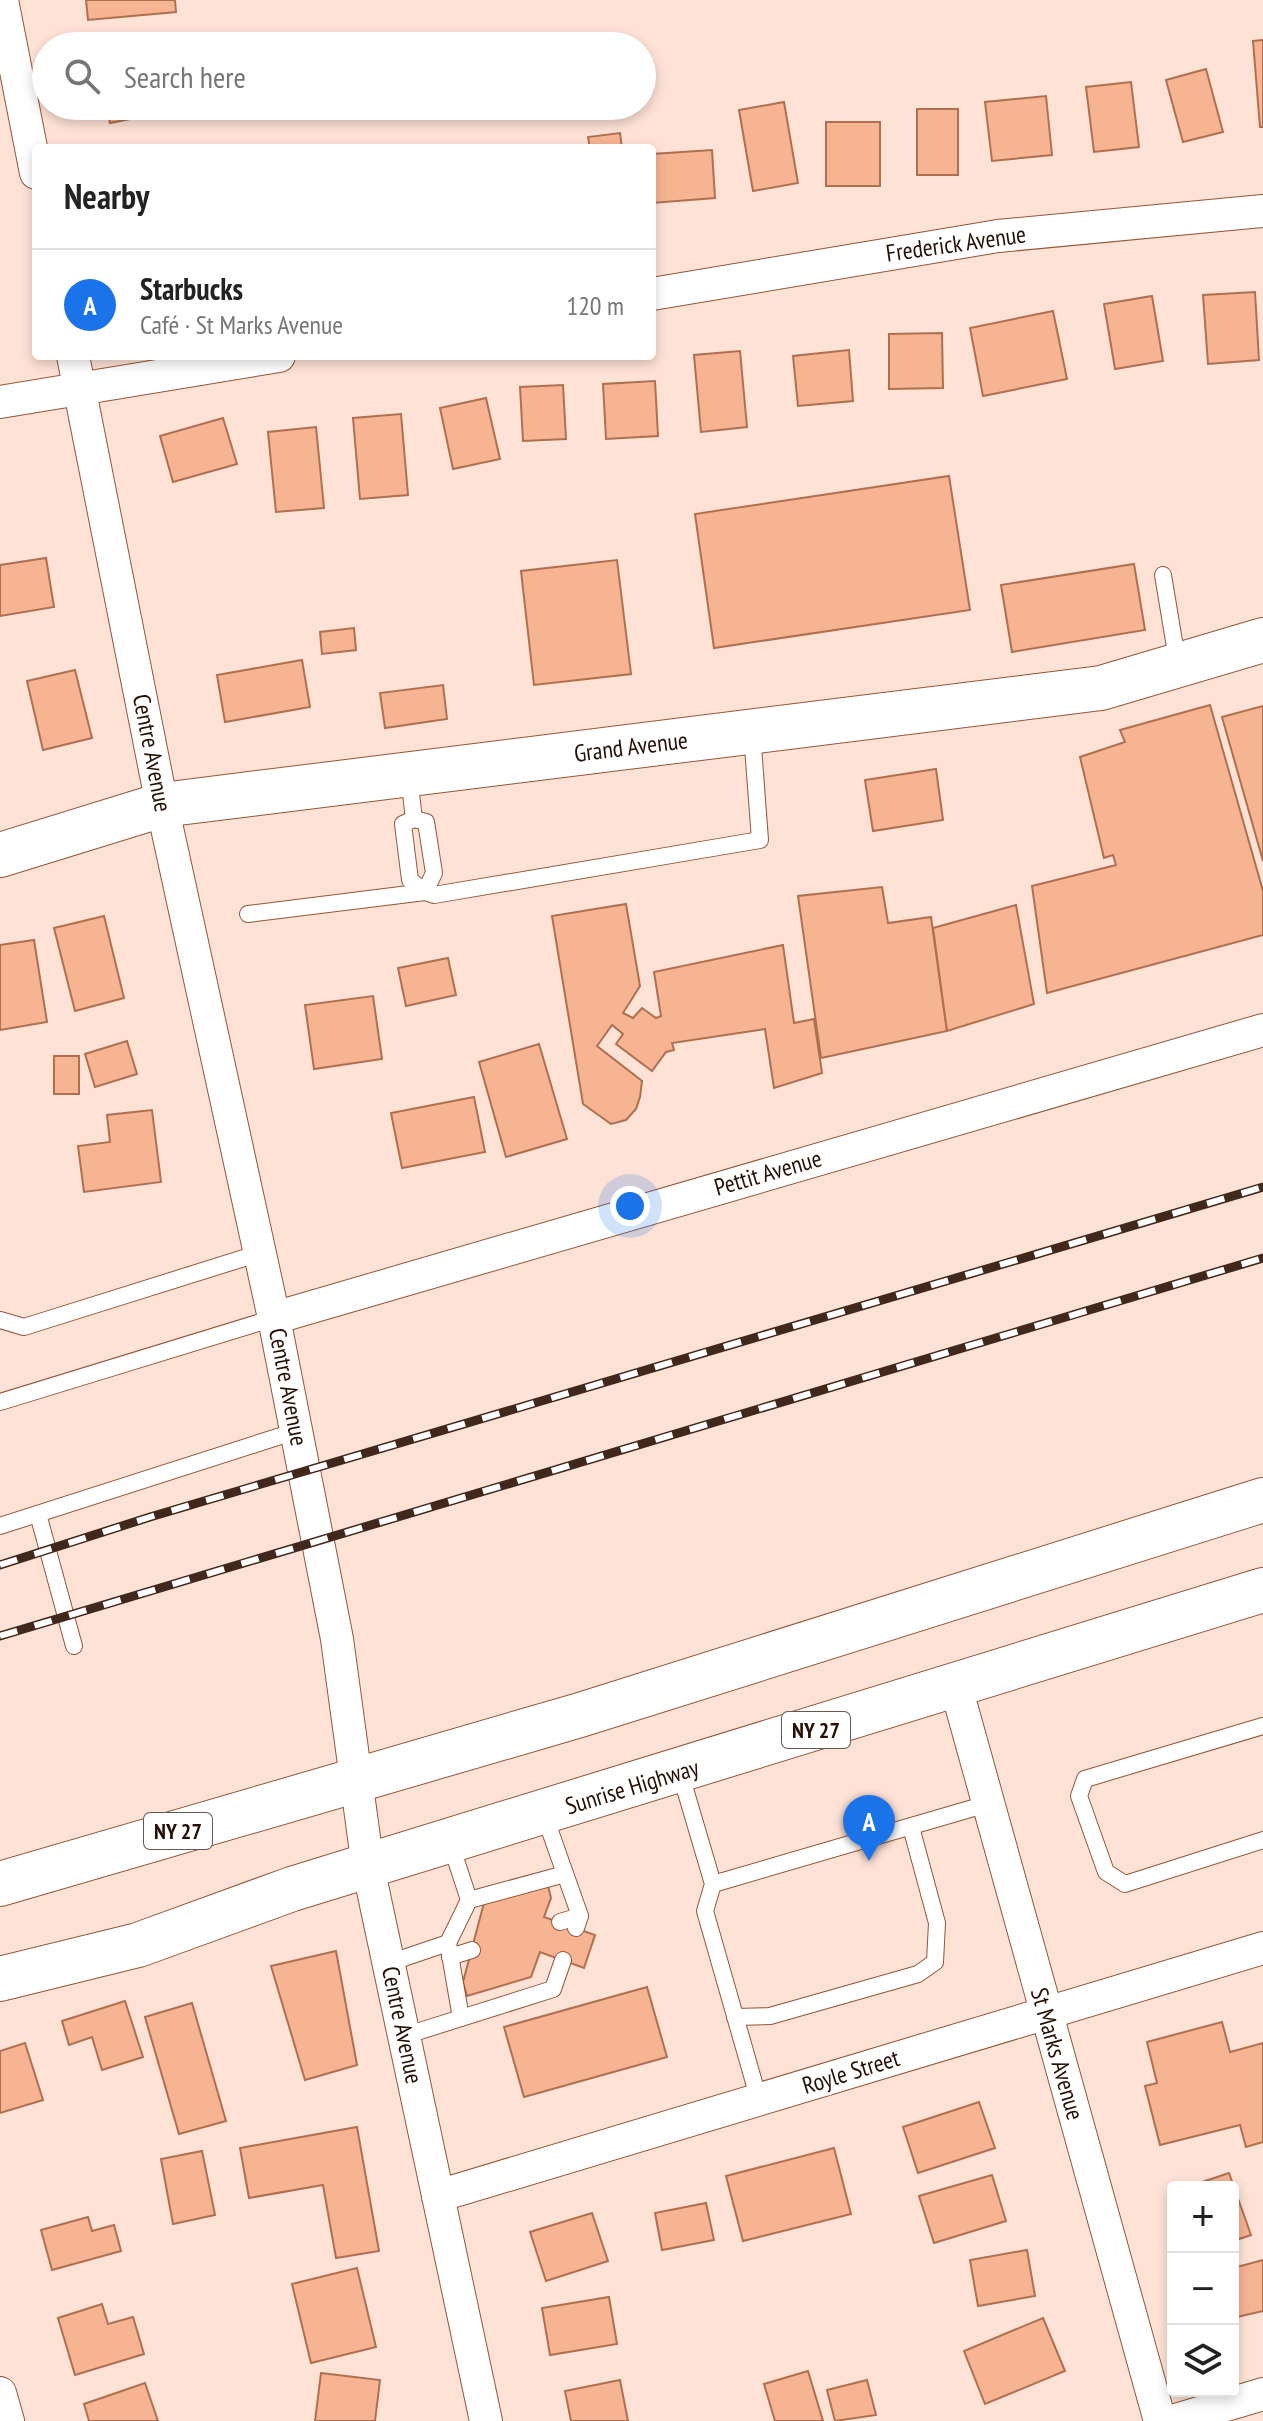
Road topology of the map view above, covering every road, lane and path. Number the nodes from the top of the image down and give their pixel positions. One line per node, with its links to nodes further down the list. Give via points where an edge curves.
1 (2, 0): 2 (street)
2 (32, 153)
3 (1263, 211): 4 (street, Frederick Avenue, via 998,236)
4 (656, 293)
5 (74, 360): 7 (street, Centre Avenue)
6 (255, 360): 7 (street)
7 (79, 389): 8 (street); 14 (street, Centre Avenue)
8 (0, 402)
9 (1163, 575): 11 (lane)
10 (1263, 640): 11 (main road, Grand Avenue)
11 (1178, 665): 12 (main road, Grand Avenue, via 1101,688)
12 (752, 732): 13 (main road, Grand Avenue); 17 (lane, via 760,840 434,895)
13 (408, 775): 14 (main road, Grand Avenue); 15 (lane)
14 (162, 805): 16 (main road, Grand Avenue); 20 (street, Centre Avenue)
15 (414, 819): 17 (lane, via 426,822 434,873); 17 (lane, via 403,824 410,880)
16 (0, 855)
17 (425, 892): 18 (lane)
18 (248, 914)
19 (1263, 1030): 21 (street, Pettit Avenue)
20 (260, 1253): 21 (street, Centre Avenue); 22 (lane, via 24,1327)
21 (274, 1318): 23 (lane); 24 (street, Centre Avenue)
22 (0, 1320)
23 (0, 1402)
24 (296, 1431): 26 (lane); 33 (street, Centre Avenue, via 337,1639)
25 (1263, 1500): 33 (main road, NY 27, via 580,1715)
26 (38, 1514): 27 (lane); 29 (lane)
27 (0, 1526)
28 (1263, 1590): 30 (main road, Sunrise Highway / NY 27)
29 (74, 1646)
30 (956, 1687): 32 (main road, Sunrise Highway / NY 27); 34 (street, St Marks Avenue)
31 (1263, 1726): 37 (lane, via 1085,1779 1079,1796 1106,1872 1125,1884)
32 (680, 1772): 35 (main road, Sunrise Highway / NY 27); 42 (lane)
33 (356, 1779): 39 (street, Centre Avenue); 41 (main road, NY 27)
34 (987, 1804): 36 (lane); 51 (street, St Marks Avenue)
35 (544, 1814): 38 (main road, Sunrise Highway / NY 27); 40 (lane)
36 (911, 1827): 42 (lane); 52 (lane, via 937,1923 935,1962 918,1974 770,2016)
37 (1263, 1840)
38 (450, 1842): 39 (main road, Sunrise Highway / NY 27); 43 (lane)
39 (368, 1867): 49 (street, Centre Avenue); 50 (main road, Sunrise Highway / NY 27, via 138,1945)
40 (565, 1874): 43 (lane); 44 (lane)
41 (0, 1884)
42 (713, 1884): 52 (lane, via 705,1911)
43 (469, 1900): 46 (lane)
44 (572, 1922)
45 (1263, 1948): 51 (street, Royle Street)
46 (449, 1950): 47 (lane); 49 (lane); 53 (lane)
47 (472, 1950)
48 (563, 1960): 53 (lane, via 553,1989)
49 (389, 1963): 54 (street, Centre Avenue)
50 (0, 1979)
51 (1045, 2014): 55 (street, Royle Street); 61 (street, St Marks Avenue)
52 (735, 2017): 55 (lane)
53 (461, 2018): 54 (lane)
54 (404, 2036): 56 (street, Centre Avenue)
55 (759, 2100): 56 (street, Royle Street)
56 (438, 2196): 60 (street, Centre Avenue)
57 (0, 2393): 59 (street)
58 (1263, 2394): 62 (street)
59 (8, 2421)
60 (486, 2421)
61 (1160, 2421)
62 (1172, 2421)

